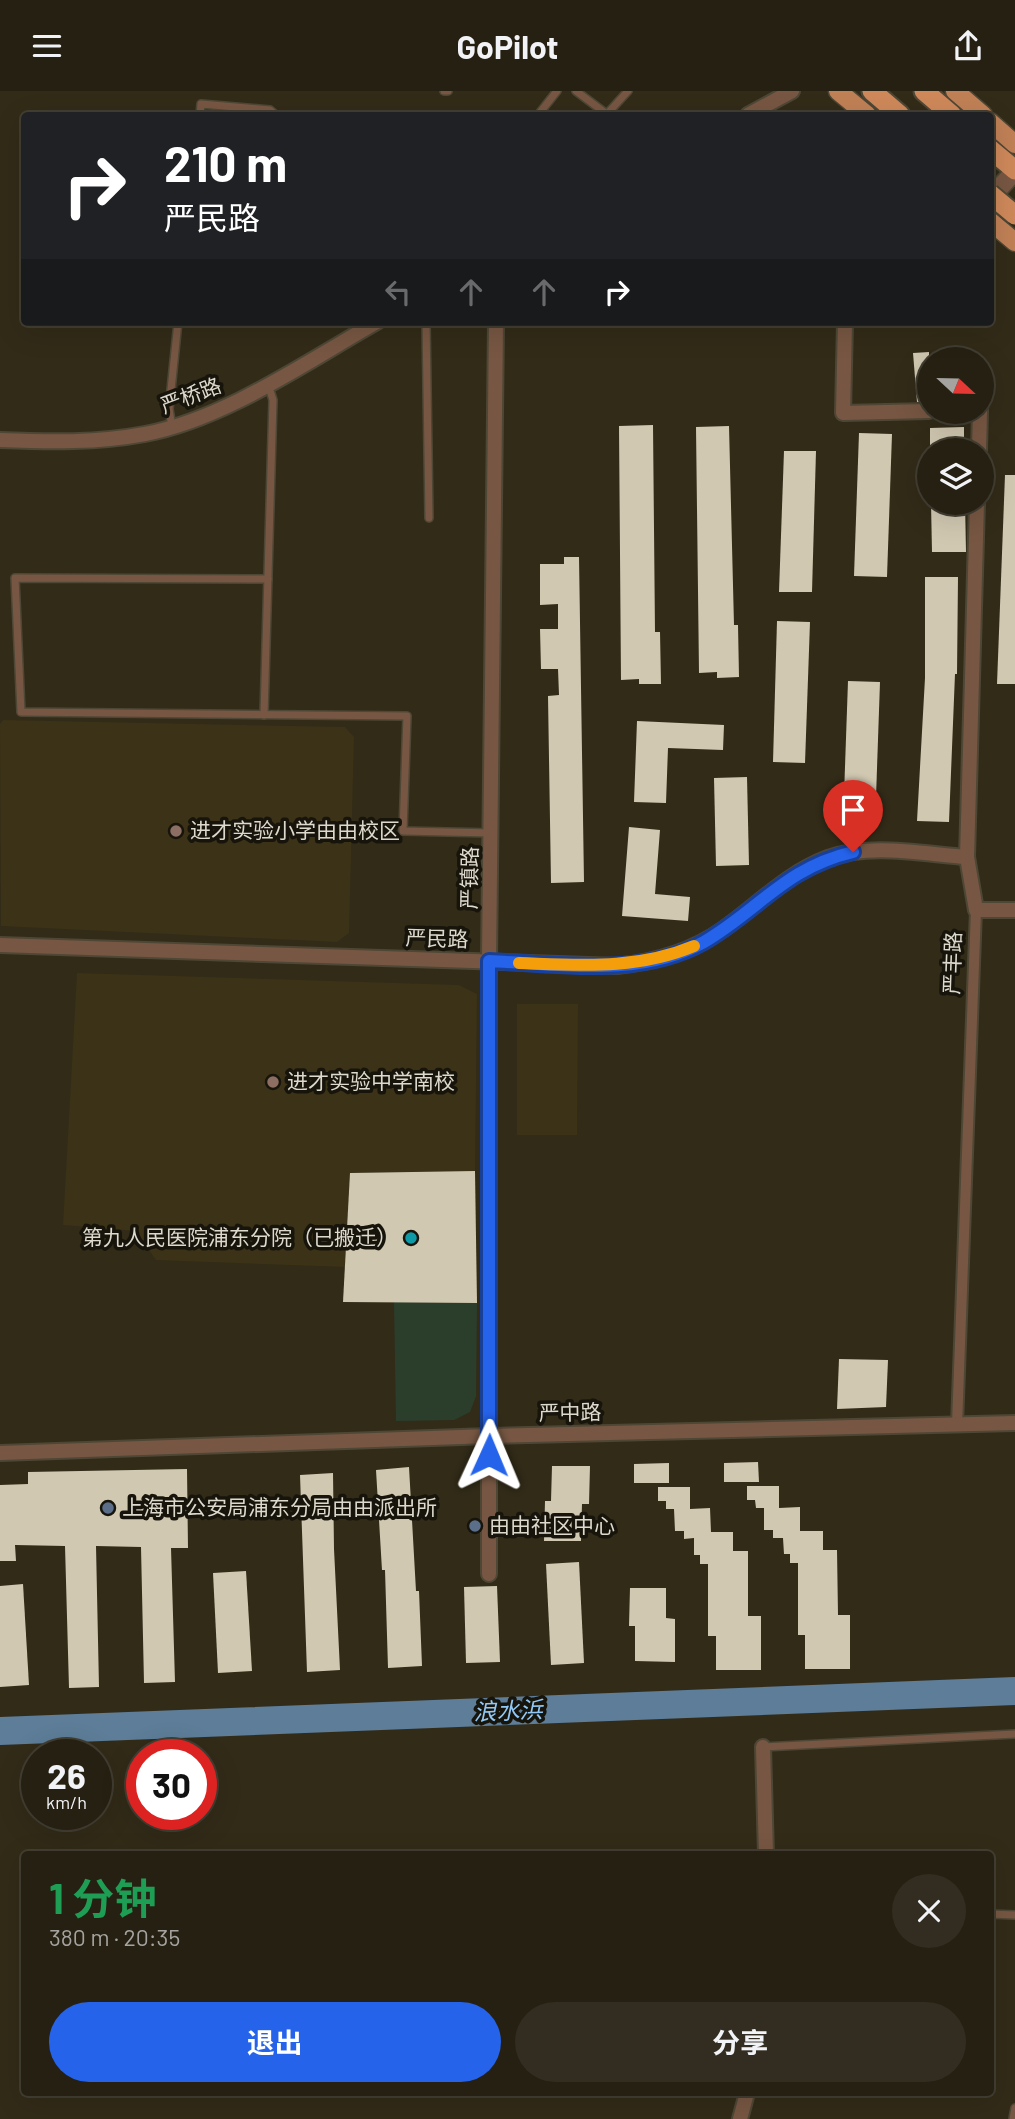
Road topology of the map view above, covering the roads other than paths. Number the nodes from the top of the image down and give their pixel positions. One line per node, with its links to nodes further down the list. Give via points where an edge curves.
1 (557, 91): 11 (lane)
2 (576, 91): 12 (lane)
3 (628, 91): 13 (lane)
4 (792, 91): 14 (street)
5 (838, 91): 15 (main road)
6 (872, 91): 16 (highway)
7 (924, 91): 17 (highway)
8 (955, 91): 18 (main road)
9 (200, 112): 10 (lane, via 201,104)
10 (272, 112)
11 (540, 112)
12 (603, 112)
13 (610, 112)
14 (754, 112)
15 (863, 112)
16 (896, 112)
17 (948, 112)
18 (980, 112)
19 (994, 126): 20 (main road)
20 (1015, 144)
21 (994, 152): 22 (highway)
22 (1015, 170): 23 (street)
23 (994, 192)
24 (994, 199): 25 (highway, bridge)
25 (1015, 215)
26 (994, 224): 27 (main road)
27 (1015, 242)
28 (178, 326): 35 (lane, via 169,409)
29 (364, 326): 33 (street, 严桥路)
30 (426, 326): 38 (lane)
31 (496, 326): 41 (street, 严镇路)
32 (845, 326): 34 (street, via 843,413)
33 (268, 383): 35 (street, 严桥路, via 227,406); 39 (lane, via 272,400)
34 (917, 411)
35 (172, 427): 36 (street, 严桥路, via 104,440)
36 (0, 440)
37 (977, 515): 42 (street, 严丰路)
38 (429, 518)
39 (268, 579): 40 (lane); 40 (lane, via 15,578 22,712)
40 (264, 715): 41 (lane, via 407,716 403,831)
41 (493, 833): 46 (street, 严镇路)
42 (967, 857): 43 (street, 严丰路); 46 (street, 严民路, via 875,852 831,857 785,880 701,943 642,963)
43 (976, 910): 44 (street); 48 (street, 严丰路)
44 (1015, 911)
45 (0, 945): 46 (street, 严民路)
46 (489, 961): 49 (street, 严镇路)
47 (1015, 1423): 48 (street, 严中路)
48 (957, 1425): 49 (street, 严中路)
49 (489, 1436): 50 (street, 严中路); 51 (street, 严镇路)
50 (0, 1453)
51 (489, 1574)
52 (1015, 1734): 53 (lane)
53 (763, 1747): 54 (street)
54 (766, 1851)
55 (994, 1914): 56 (lane)
56 (1015, 1915)
57 (746, 2096): 59 (street)
58 (1015, 2108): 60 (lane)
59 (740, 2119)
60 (1013, 2119)

